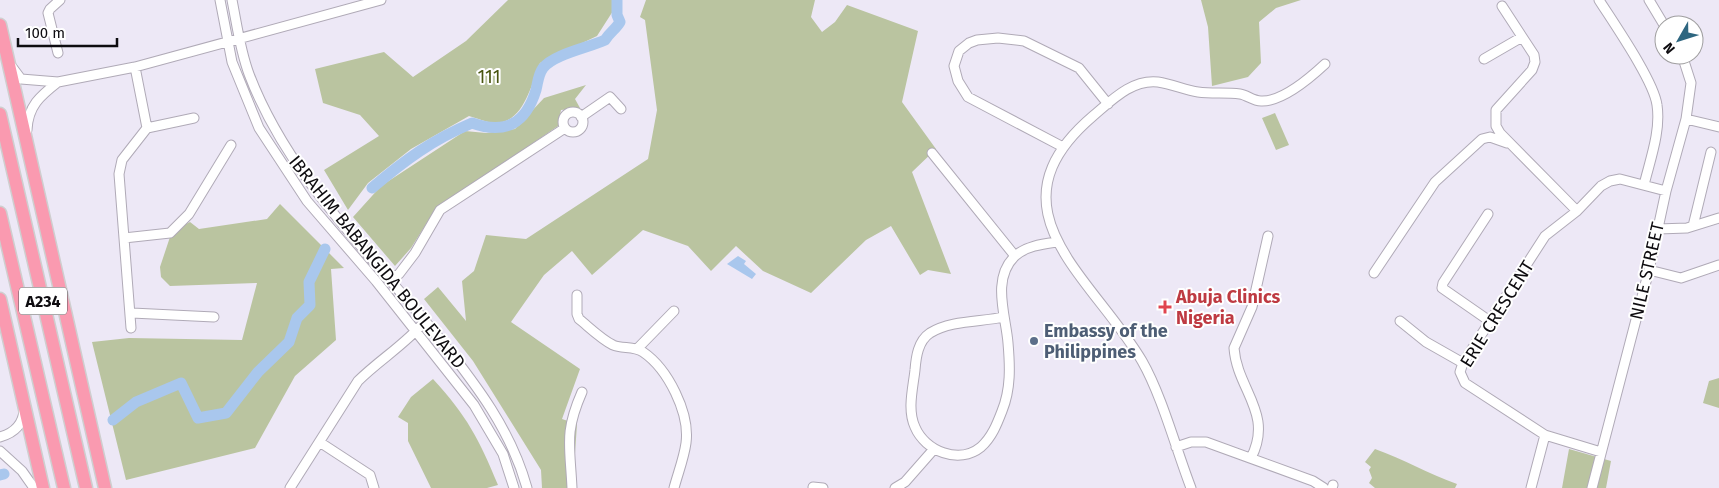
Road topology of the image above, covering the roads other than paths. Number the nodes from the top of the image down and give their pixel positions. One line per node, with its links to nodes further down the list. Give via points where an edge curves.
1 (60, 0): 13 (street, via 48,13)
2 (220, 0): 12 (street, IBRAHIM BABANGIDA BOULEVARD)
3 (232, 0): 11 (street, IBRAHIM BABANGIDA BOULEVARD)
4 (381, 0): 11 (street)
5 (1599, 0): 35 (street, via 1645,76 1657,103 1658,126)
6 (1649, 0): 8 (street)
7 (1502, 6): 10 (street)
8 (1658, 15)
9 (0, 25): 14 (highway)
10 (1522, 37): 15 (street); 30 (street, via 1536,62 1496,110 1496,126)
11 (240, 40): 12 (street); 50 (street, IBRAHIM BABANGIDA BOULEVARD, via 248,73 284,146 318,194)
12 (227, 43): 18 (street); 61 (street, IBRAHIM BABANGIDA BOULEVARD, via 259,128 287,173)
13 (58, 53)
14 (7, 56): 19 (street, via 21,79); 29 (highway)
15 (1484, 59)
16 (1325, 64): 20 (street, via 1303,84 1267,101 1144,82 1126,90)
17 (1685, 65): 25 (street, NILE STREET, via 1691,83)
18 (135, 67): 19 (street); 27 (street)
19 (58, 82): 29 (street, via 33,104 28,116)
20 (1108, 104): 32 (street, via 1072,134); 32 (street, via 1079,68 1024,41 977,40 959,51 954,66 958,81 968,97)
21 (621, 109): 23 (street, via 610,97)
22 (0, 114): 79 (highway, A234)
23 (581, 117): 28 (street, via 580,129 571,132); 28 (street, via 576,113 568,114 563,122)
24 (194, 118): 27 (street)
25 (1686, 120): 26 (street); 36 (street, NILE STREET)
26 (1719, 127)
27 (147, 128): 44 (street, via 122,160 118,174)
28 (565, 128): 50 (street, via 440,210 399,274)
29 (27, 141): 80 (highway)
30 (1508, 143): 37 (street); 49 (street, via 1482,139 1435,182)
31 (231, 145): 44 (street, via 189,214 170,233)
32 (1063, 146): 45 (street, via 1054,163 1046,199 1050,226)
33 (1711, 152): 41 (street)
34 (932, 153): 46 (street)
35 (1644, 185): 36 (street, ERIE CRESCENT); 37 (street, ERIE CRESCENT, via 1620,179 1610,181)
36 (1666, 191): 42 (street, NILE STREET)
37 (1577, 211): 59 (street, ERIE CRESCENT, via 1545,236)
38 (0, 214): 78 (highway, A234)
39 (1488, 214): 59 (street, via 1442,288)
40 (1719, 218): 41 (street)
41 (1693, 226): 42 (street)
42 (1658, 229): 48 (street, NILE STREET)
43 (1268, 236): 73 (street, via 1252,307 1234,348 1260,425 1259,443)
44 (124, 238): 54 (street)
45 (1058, 242): 46 (street, via 1030,247); 69 (street, via 1144,364)
46 (1015, 256): 56 (street, via 1003,276)
47 (1719, 265): 48 (street, via 1676,278)
48 (1649, 270): 72 (street, NILE STREET)
49 (1374, 274)
50 (388, 277): 57 (street, IBRAHIM BABANGIDA BOULEVARD)
51 (577, 295): 62 (street, via 576,314 579,319 613,345)
52 (0, 299): 65 (highway)
53 (674, 311): 62 (street)
54 (132, 313): 55 (street); 60 (street)
55 (214, 317)
56 (1004, 317): 70 (street, via 1010,376 1005,404 991,436 980,448 961,454); 70 (street, via 954,324 932,332 920,345 915,366 912,414 915,427)
57 (425, 321): 61 (street); 84 (street, IBRAHIM BABANGIDA BOULEVARD, via 470,376 500,420 512,443)
58 (1400, 321): 63 (street, via 1426,342)
59 (1491, 322): 63 (street, ERIE CRESCENT)
60 (131, 328)
61 (416, 332): 68 (street, via 358,381); 83 (street, IBRAHIM BABANGIDA BOULEVARD, via 489,427 503,454)
62 (637, 349): 86 (street, via 655,363 681,407 686,443)
63 (1463, 363): 66 (street, ERIE CRESCENT, via 1460,372 1466,383)
64 (582, 392): 85 (street, via 569,428)
65 (24, 402): 67 (street, via 24,416 20,424 10,433); 77 (highway)
66 (1545, 435): 72 (street, ERIE CRESCENT); 90 (street)
67 (0, 436)
68 (321, 443): 81 (street); 82 (street, via 370,475)
69 (1176, 448): 73 (street, via 1191,442 1206,442); 89 (street)
70 (934, 449): 88 (street, via 905,482)
71 (0, 451): 76 (street, via 22,471)
72 (1601, 452): 91 (street, NILE STREET)
73 (1251, 458): 75 (street)
74 (813, 487): 87 (street)
75 (1330, 487)
76 (34, 488)
77 (43, 488)
78 (64, 488)
79 (86, 488)
80 (105, 488)
81 (290, 488)
82 (374, 488)
83 (514, 488)
84 (527, 488)
85 (572, 488)
86 (674, 488)
87 (823, 488)
88 (894, 488)
89 (1190, 488)
90 (1531, 488)
91 (1592, 488)

